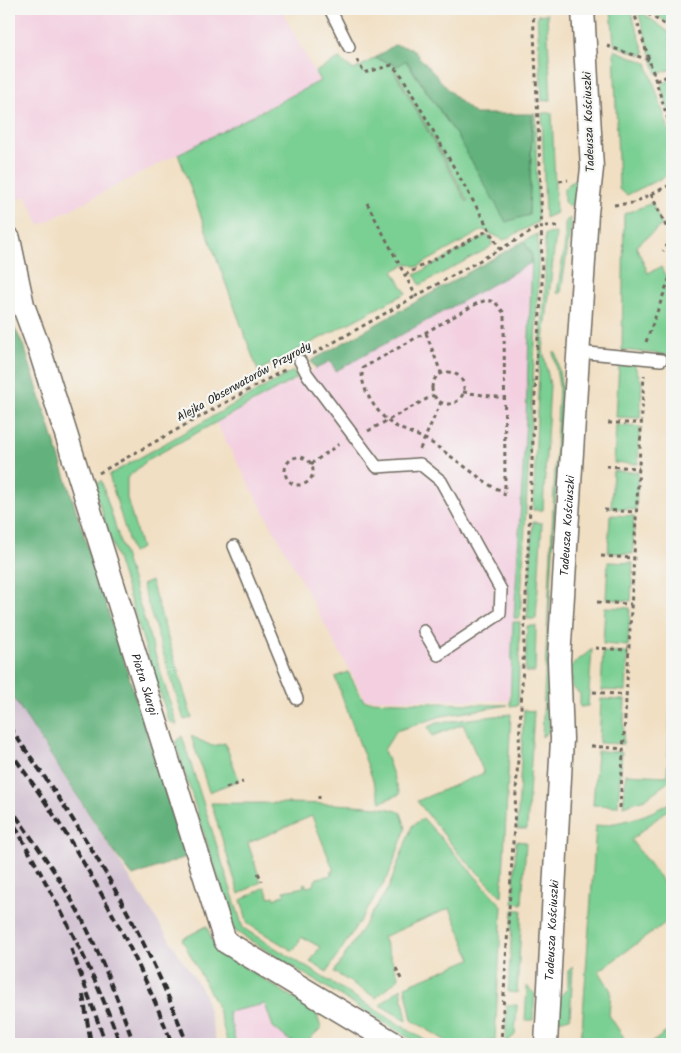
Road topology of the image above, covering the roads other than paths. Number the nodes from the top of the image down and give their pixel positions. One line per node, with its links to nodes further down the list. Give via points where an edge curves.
1 (330, 9): 3 (lane)
2 (584, 9): 6 (street, Tadeusza Kościuszki, via 592,168)
3 (349, 47)
4 (9, 239): 5 (street, Piotra Skargi)
5 (12, 277): 12 (street, Piotra Skargi, via 81,482 224,938)
6 (578, 352): 7 (lane); 13 (street, Tadeusza Kościuszki, via 559,659 562,738)
7 (662, 360)
8 (300, 361): 10 (lane, via 377,467 420,464 441,481 501,590 500,614 438,655)
9 (234, 546): 11 (lane)
10 (424, 631)
11 (297, 699)
12 (394, 1044)
13 (546, 1044)

